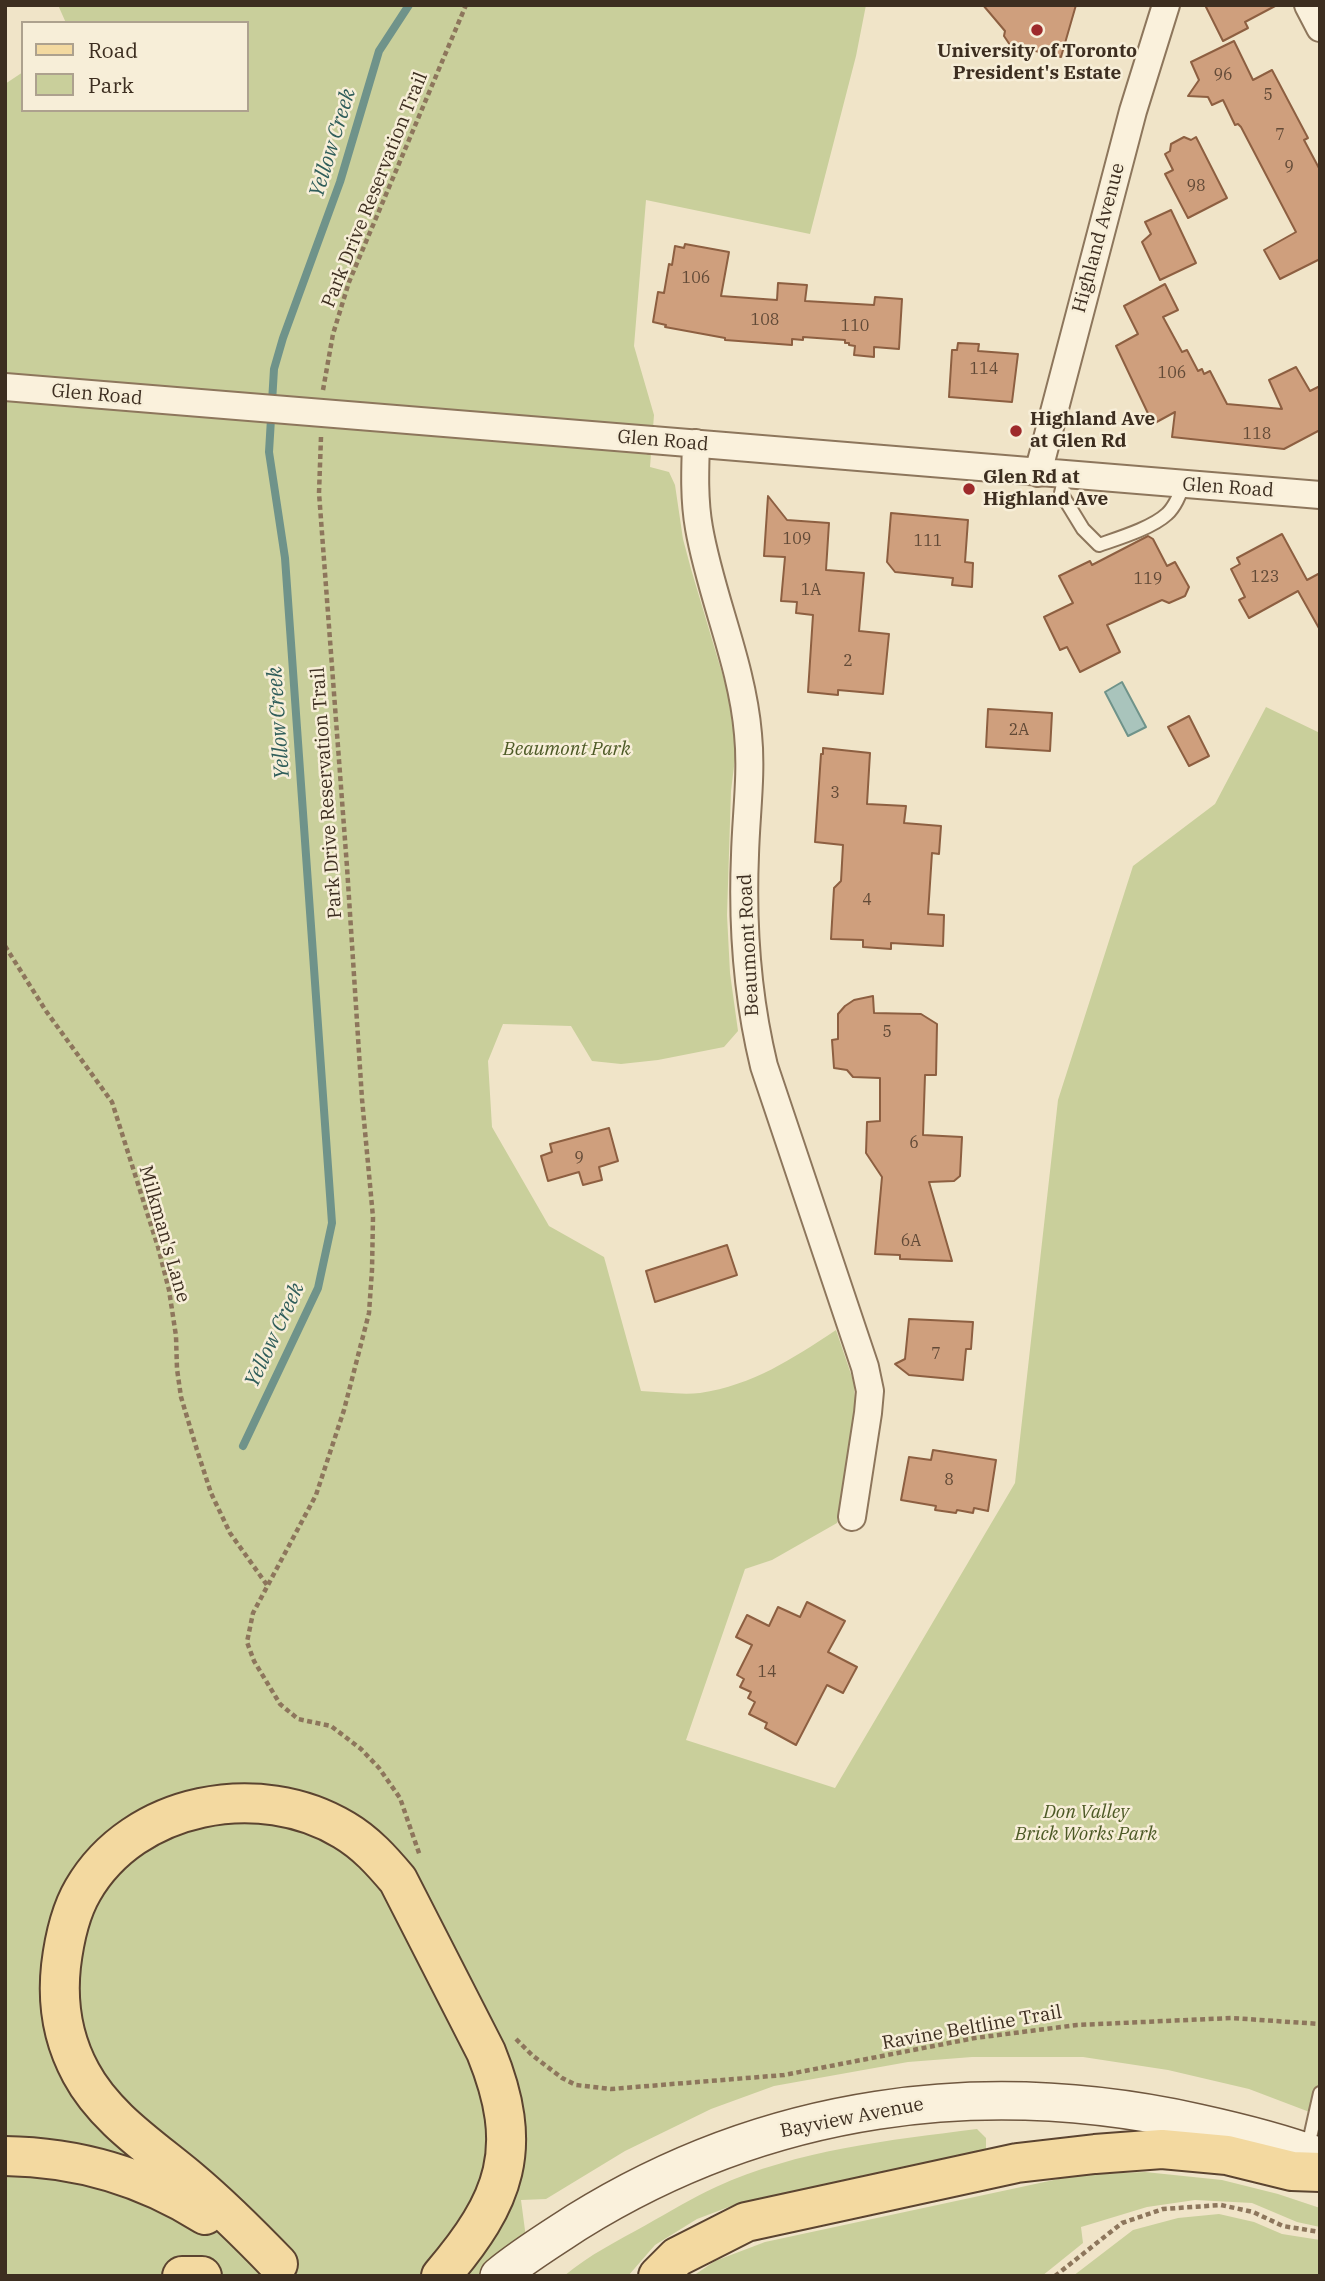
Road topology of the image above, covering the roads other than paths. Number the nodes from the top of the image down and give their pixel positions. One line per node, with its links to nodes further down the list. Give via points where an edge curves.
1 (1166, 5): 6 (street, Highland Avenue, via 1133,111)
2 (1308, 5): 3 (street)
3 (1320, 28)
4 (5, 387): 5 (street, Glen Road, bridge)
5 (696, 443): 6 (street, Glen Road); 10 (street, Beaumont Road, via 698,526 742,691 748,733 745,916 752,1017 870,1391)
6 (1038, 473): 7 (street, Glen Road)
7 (1065, 475): 8 (street, Glen Road); 8 (lane, via 1061,493 1099,545 1167,514)
8 (1184, 484): 9 (street, Glen Road)
9 (1320, 495)
10 (852, 1517)
11 (1320, 2093): 13 (lane)
12 (5, 2157): 14 (main road, via 60,2160 127,2176 178,2198)
13 (1315, 2161): 18 (main road, Bayview Avenue, via 1221,2128 1078,2104 985,2100 888,2108 780,2131 687,2163 604,2206); 19 (main road, via 1292,2171 1227,2155 1162,2149 1017,2163 746,2222 677,2257)
14 (286, 2270): 17 (main road, via 212,2198 108,2111 81,2074 64,2031 59,1985 64,1941 82,1891 107,1857 141,1832 189,1809 267,1803 307,1813 344,1830 379,1856 398,1880 486,2052 497,2078 507,2130 505,2164 494,2199)
15 (182, 2276): 16 (main road)
16 (202, 2276)
17 (441, 2276)
18 (499, 2276)
19 (658, 2276)

